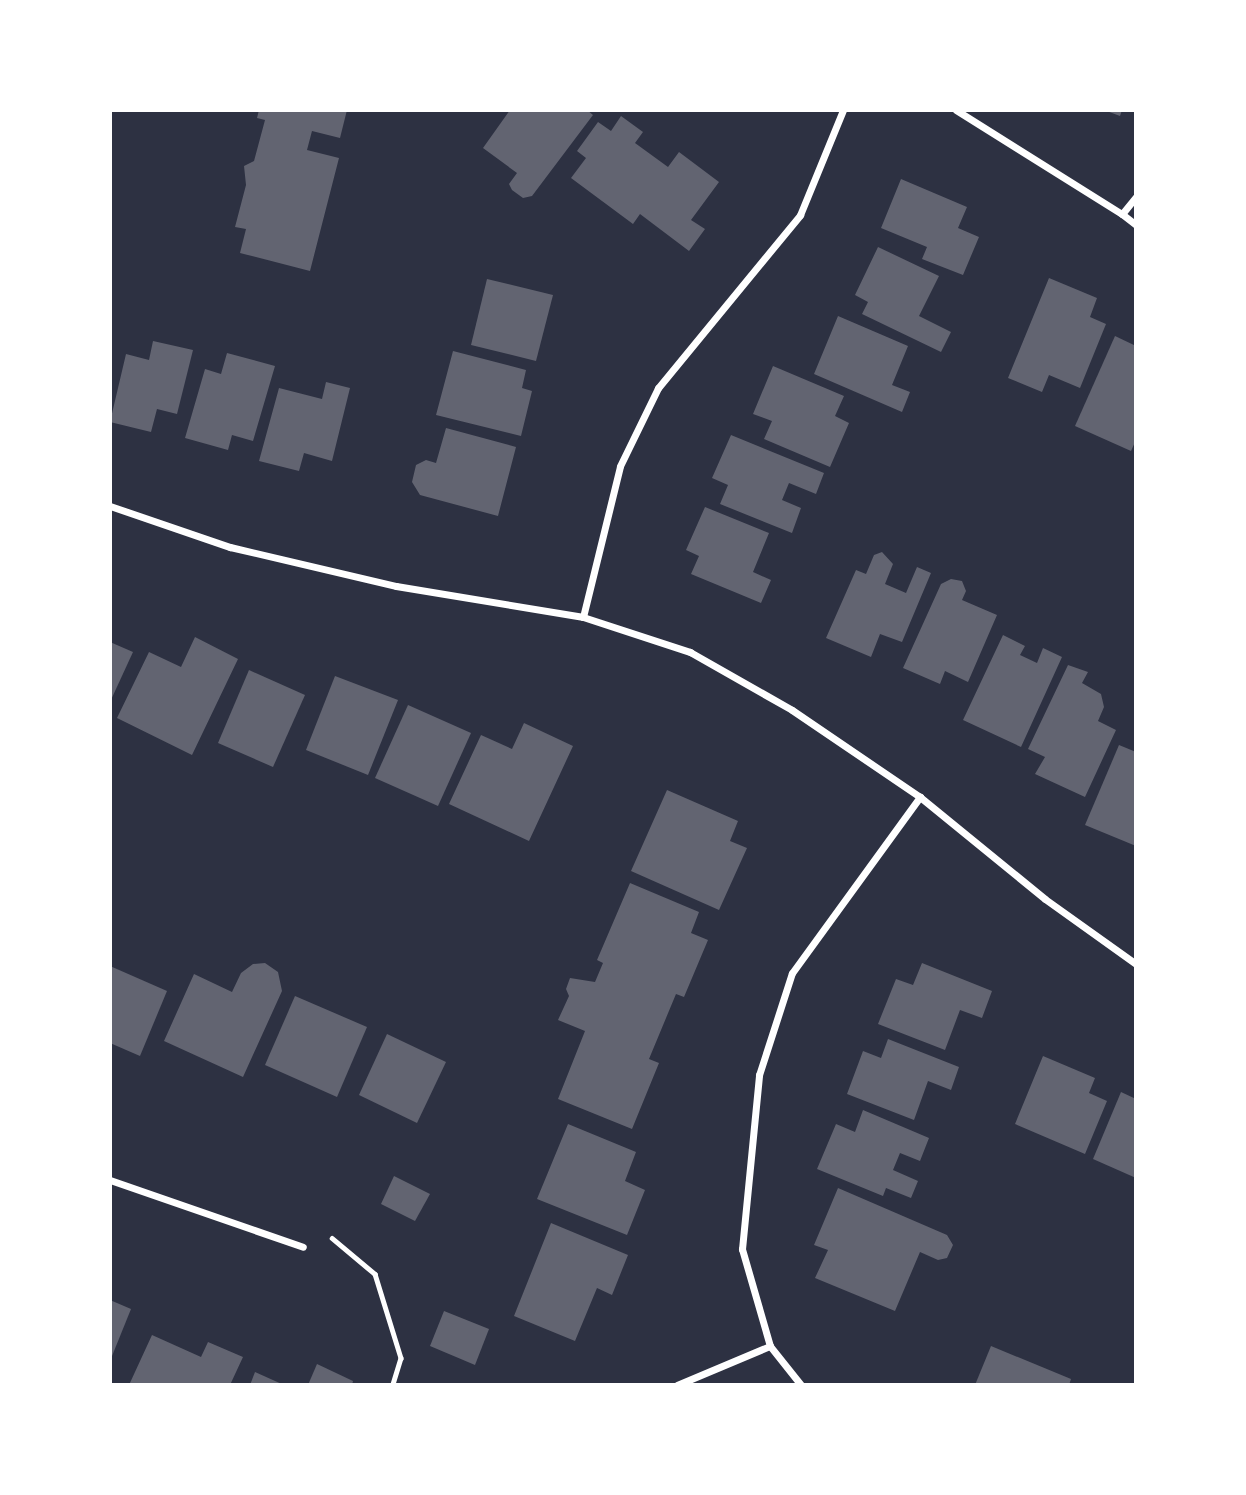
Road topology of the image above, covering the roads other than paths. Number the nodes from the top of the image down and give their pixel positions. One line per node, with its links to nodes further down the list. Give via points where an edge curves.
1 (843, 110): 7 (street, via 800,215 658,388 620,466)
2 (956, 110): 4 (street)
3 (1136, 197): 4 (street)
4 (1122, 214): 5 (street)
5 (1136, 225)
6 (110, 506): 7 (street, via 269,556 396,586)
7 (583, 617): 8 (street, via 690,652 792,710)
8 (920, 797): 9 (street); 12 (street, via 792,973 759,1075 742,1249)
9 (1136, 964)
10 (110, 1180): 11 (street)
11 (303, 1247)
12 (771, 1346): 13 (street); 14 (street)
13 (677, 1385)
14 (801, 1385)

